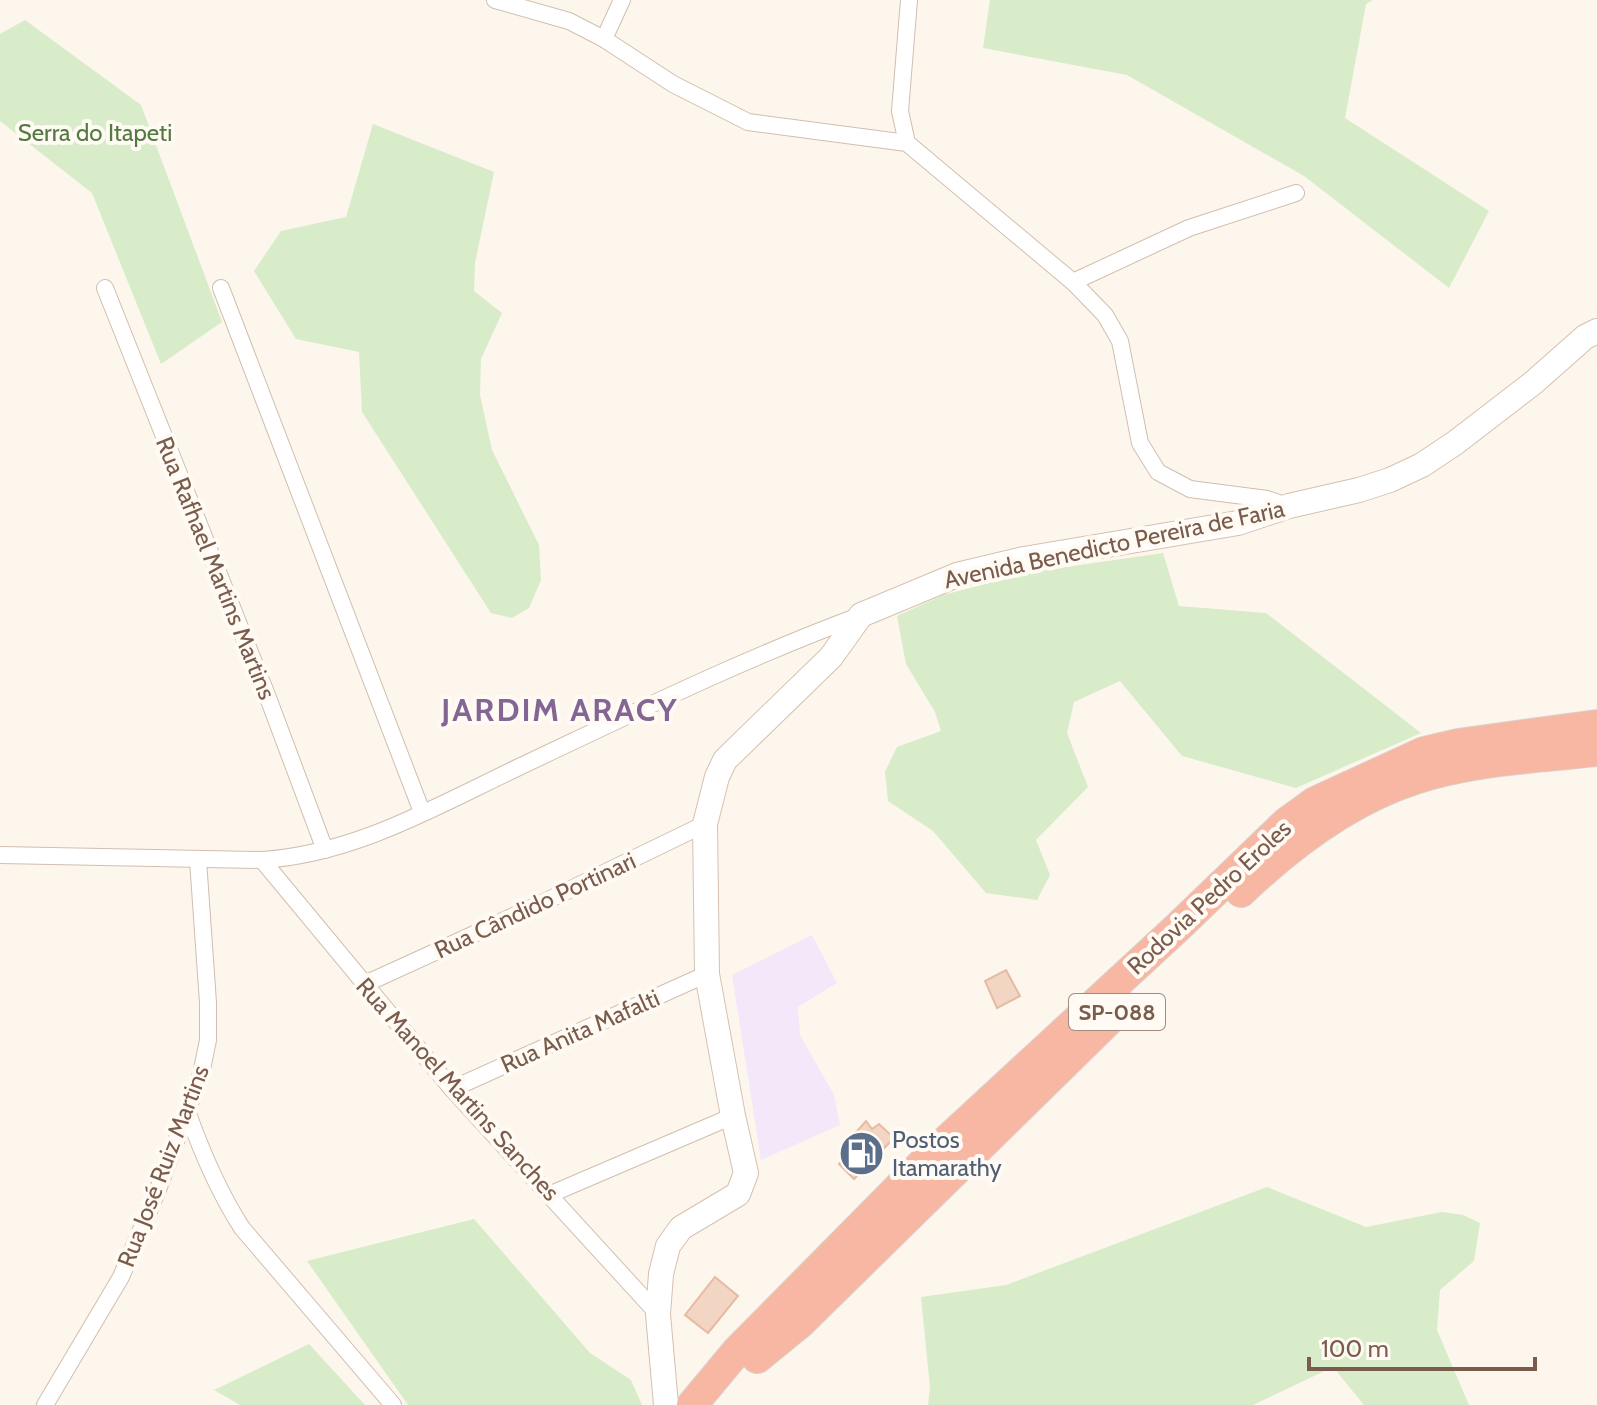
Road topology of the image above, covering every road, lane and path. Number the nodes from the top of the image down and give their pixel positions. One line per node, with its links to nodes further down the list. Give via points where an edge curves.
1 (495, 0): 4 (street, via 559,17)
2 (622, 0): 4 (street)
3 (908, 1): 5 (street, via 900,111)
4 (604, 39): 5 (street, via 673,84 748,122)
5 (907, 143): 7 (street)
6 (1296, 193): 7 (street, via 1216,217)
7 (1073, 282): 11 (street, via 1105,315 1120,341 1140,443 1158,472 1190,489)
8 (105, 288): 17 (street, Rua Rafhael Martins Martins)
9 (221, 288): 15 (street)
10 (1597, 331): 11 (main road, Avenida Benedicto Pereira de Faria, via 1422,465 1359,490)
11 (1289, 506): 12 (main road, Avenida Benedicto Pereira de Faria, via 1238,523 957,575)
12 (861, 615): 15 (street, Avenida Benedicto Pereira de Faria, via 741,664); 16 (main road, via 831,657 725,760)
13 (1597, 725): 26 (highway, Rodovia Pedro Eroles / SP-088, via 1424,752 1315,802 1261,845 932,1154)
14 (1597, 751): 26 (highway, Rodovia Pedro Eroles / SP-088, via 1414,779 1330,822 1265,869 1044,1082)
15 (422, 812): 17 (street, Avenida Benedicto Pereira de Faria)
16 (705, 824): 21 (main road); 22 (street, Rua Cândido Portinari)
17 (325, 850): 20 (street, Avenida Benedicto Pereira de Faria)
18 (0, 855): 19 (street, Avenida Benedicto Pereira de Faria)
19 (198, 860): 20 (street, Avenida Benedicto Pereira de Faria); 24 (street, Rua José Ruiz Martins, via 208,1040)
20 (262, 860): 22 (street, Rua Manoel Martins Sanches)
21 (707, 974): 23 (street, Rua Anita Mafalti); 25 (main road)
22 (365, 984): 23 (street, Rua Manoel Martins Sanches)
23 (452, 1089): 27 (street, Rua Manoel Martins Sanches)
24 (187, 1111): 29 (street, Rua José Ruiz Martins, via 121,1277); 30 (street, via 223,1200 242,1228)
25 (733, 1116): 27 (street); 28 (main road, via 746,1173 743,1186 681,1228 668,1246)
26 (915, 1192): 32 (highway, Rodovia Pedro Eroles / SP-088, via 737,1351); 33 (highway, Rodovia Pedro Eroles / SP-088, via 800,1323 756,1358)
27 (551, 1194): 28 (street, Rua Manoel Martins Sanches)
28 (658, 1314): 31 (main road)
29 (45, 1405)
30 (393, 1405)
31 (666, 1405)
32 (692, 1405)
33 (711, 1405)

